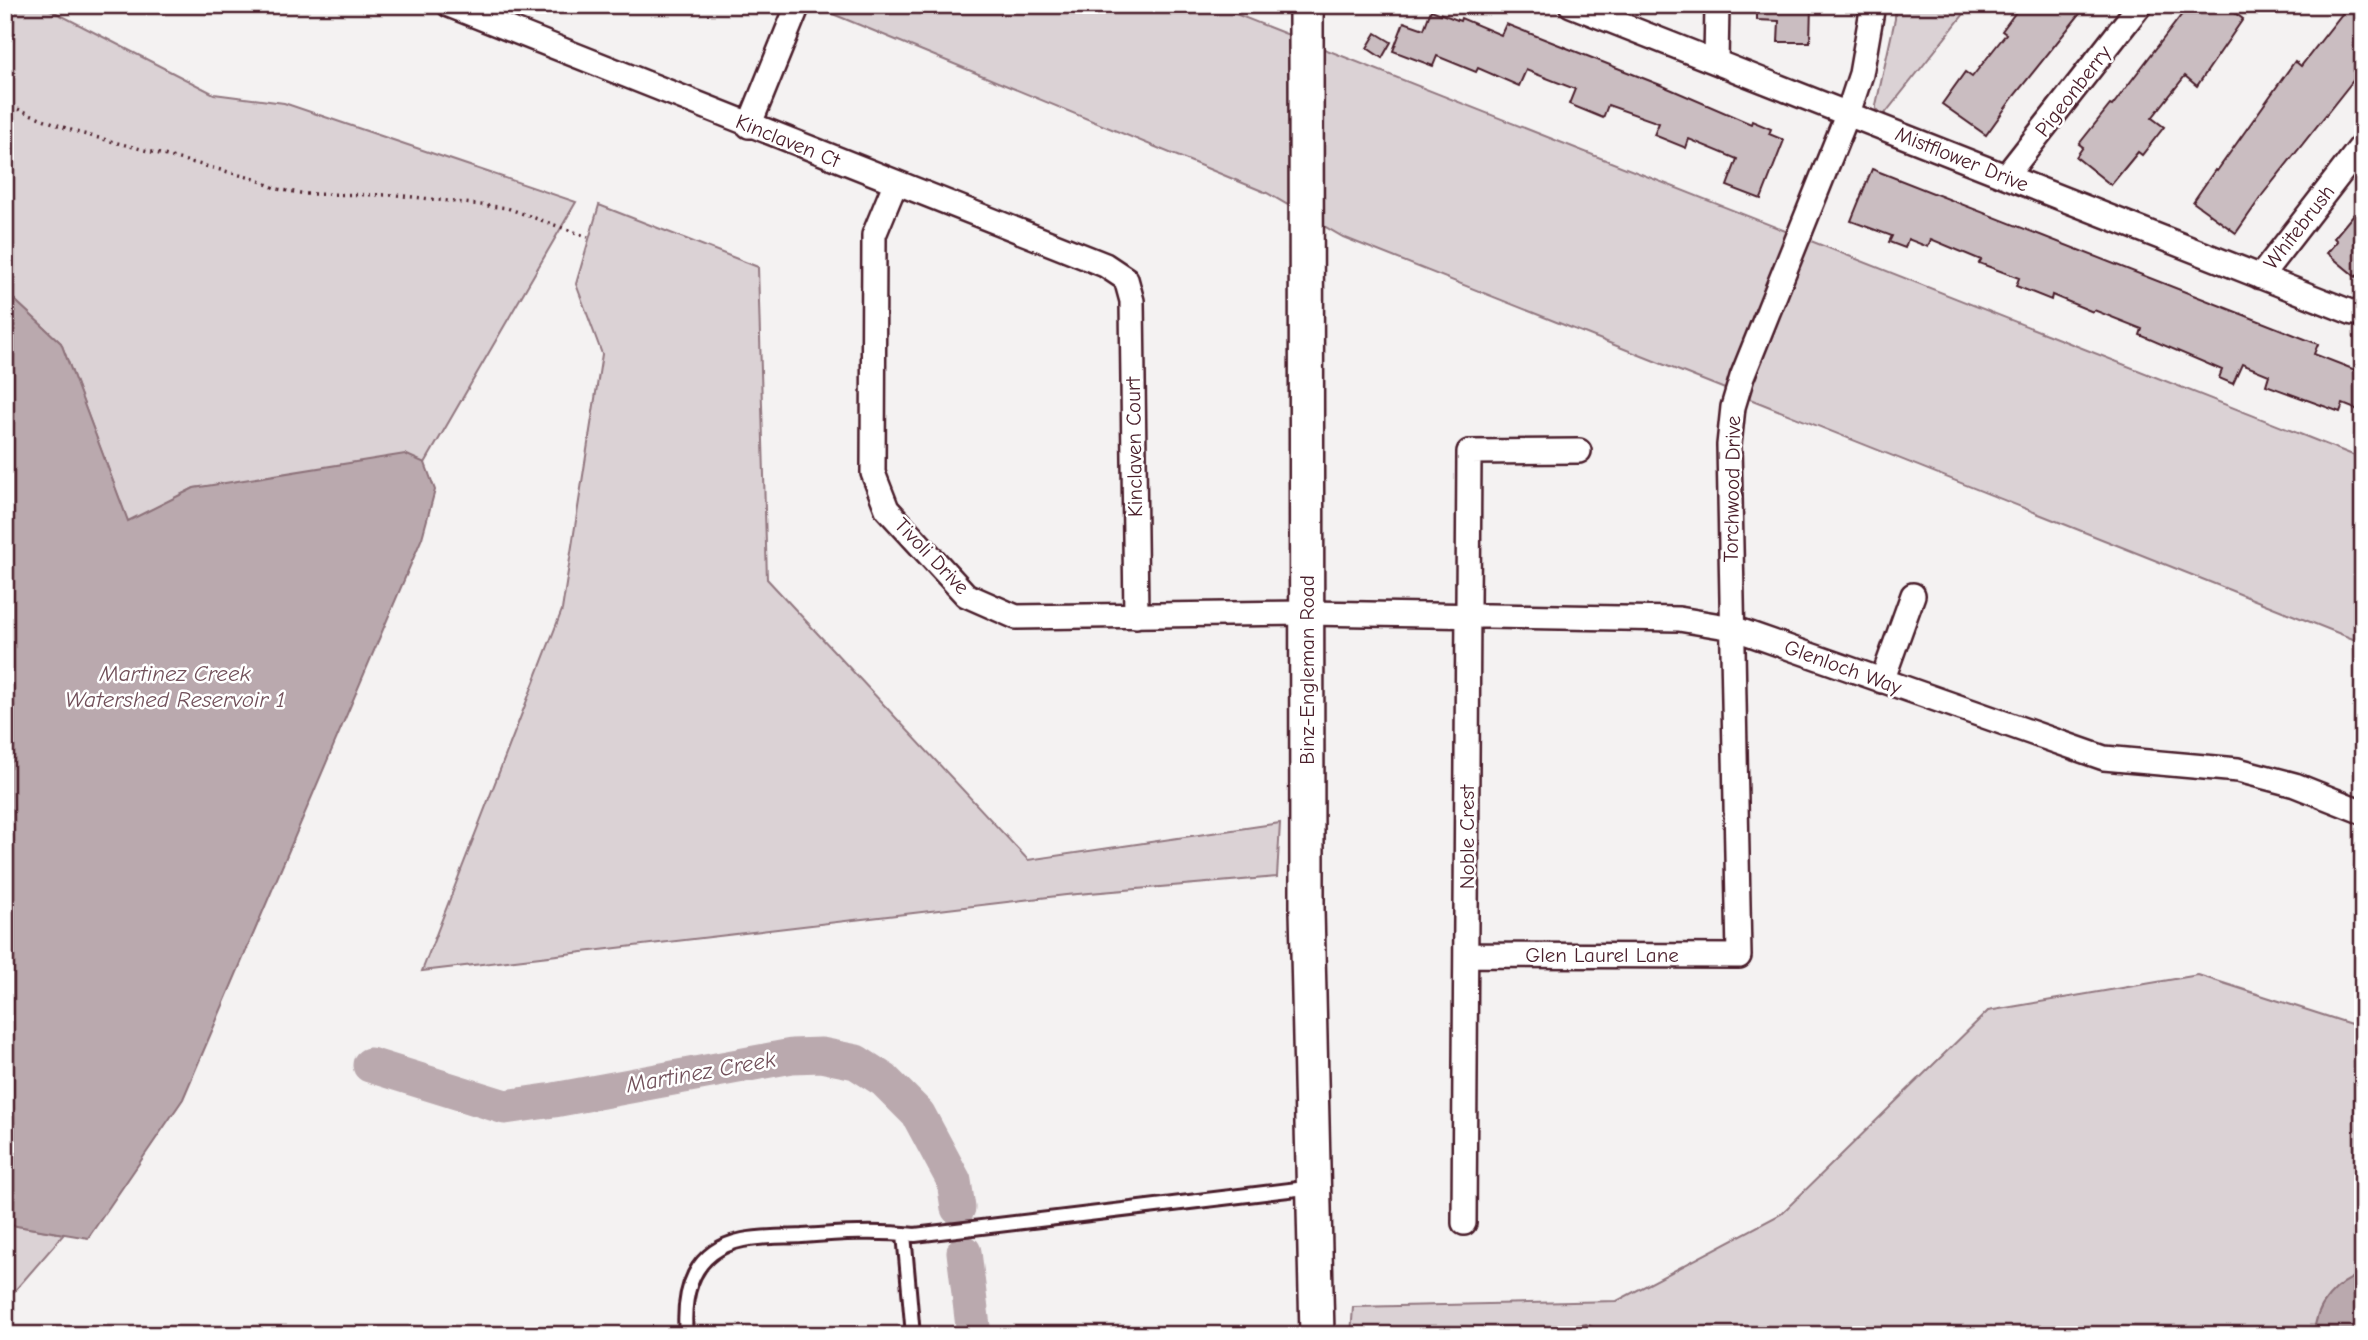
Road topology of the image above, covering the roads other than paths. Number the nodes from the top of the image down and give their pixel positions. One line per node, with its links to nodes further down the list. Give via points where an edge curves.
1 (449, 5): 10 (street, Kinclaven Ct)
2 (798, 5): 10 (street)
3 (1306, 5): 19 (street, Binz-Engleman Road)
4 (1571, 5): 8 (street, Mistflower Drive)
5 (1717, 5): 8 (street)
6 (1873, 5): 9 (street, Torchwood Drive, via 1861,74)
7 (2140, 5): 12 (street, Pigeonberry)
8 (1716, 62): 9 (street, Mistflower Drive)
9 (1848, 113): 12 (street, Mistflower Drive); 22 (street, Torchwood Drive, via 1732,407)
10 (749, 126): 13 (street, Kinclaven Ct)
11 (2363, 144): 14 (street, Whitebrush)
12 (2006, 176): 14 (street, Mistflower Drive)
13 (895, 184): 15 (street, Kinclaven Ct, via 1105,265); 20 (street, Tivoli Drive, via 874,235 873,473 887,509 966,596 1016,617)
14 (2260, 277): 16 (street, Mistflower Drive)
15 (1126, 279): 20 (street, Kinclaven Court, via 1132,301)
16 (2359, 318)
17 (1578, 451): 21 (street, Noble Crest, via 1469,452)
18 (1913, 595): 23 (street)
19 (1307, 613): 20 (street, Tivoli Drive); 21 (street, Glenloch Way); 27 (street, Binz-Engleman Road, via 1307,911)
20 (1136, 615)
21 (1468, 616): 22 (street, Glenloch Way, via 1679,619); 25 (street, Noble Crest)
22 (1733, 628): 23 (street, Glenloch Way); 26 (street, Torchwood Drive)
23 (1882, 681): 24 (street, Glenloch Way, via 2104,758 2238,770 2295,785)
24 (2363, 812)
25 (1466, 955): 26 (street, Glen Laurel Lane); 28 (street, Noble Crest)
26 (1739, 956)
27 (1314, 1187): 29 (lane); 32 (street, Binz-Engleman Road)
28 (1464, 1223)
29 (904, 1234): 30 (lane, via 876,1231 743,1240 717,1249 692,1276); 31 (lane)
30 (686, 1335)
31 (913, 1335)
32 (1317, 1335)

